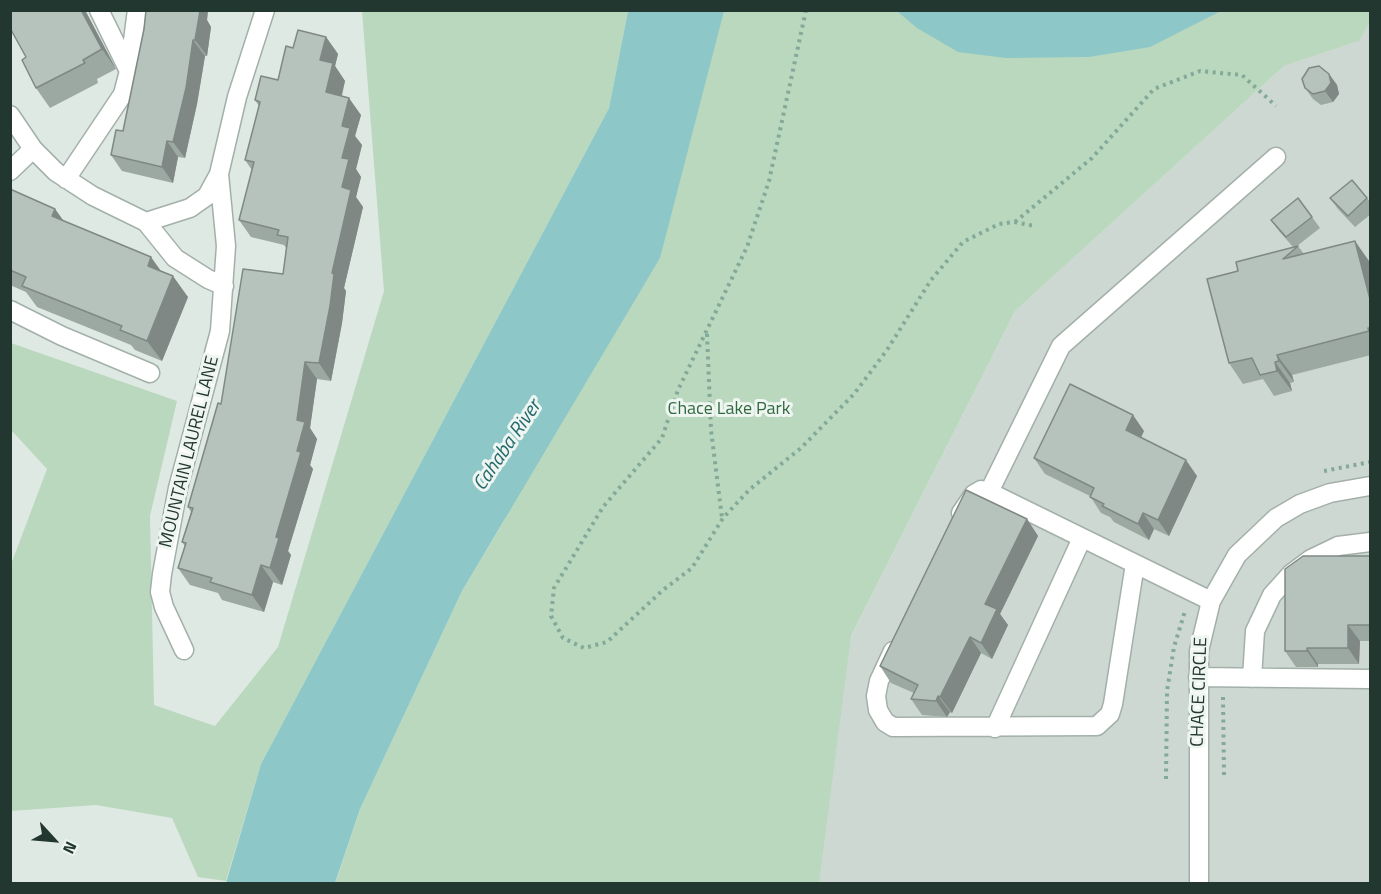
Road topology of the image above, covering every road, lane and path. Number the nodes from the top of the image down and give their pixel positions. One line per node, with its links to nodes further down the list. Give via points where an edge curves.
1 (99, 10): 5 (street)
2 (137, 10): 5 (street)
3 (266, 10): 11 (street, MOUNTAIN LAUREL LANE, via 237,97)
4 (806, 10): 18 (path, via 769,181 747,247)
5 (129, 71): 12 (street, via 123,94)
6 (1276, 106): 14 (path, via 1242,75 1200,71 1154,89 1092,158)
7 (10, 115): 8 (street)
8 (33, 148): 10 (street); 12 (street)
9 (1276, 157): 21 (street, via 1061,346)
10 (10, 171)
11 (219, 174): 13 (street, MOUNTAIN LAUREL LANE, via 207,196 190,208); 16 (street, MOUNTAIN LAUREL LANE, via 226,246)
12 (66, 178): 13 (street)
13 (146, 222): 16 (street, via 176,258)
14 (1014, 222): 15 (path); 22 (path, via 999,224 963,242 931,279 854,394)
15 (1035, 226)
16 (224, 286): 29 (street, MOUNTAIN LAUREL LANE, via 220,331 177,488 160,592)
17 (10, 310): 19 (street)
18 (707, 331): 22 (path, via 711,430); 22 (path, via 678,390 662,438 603,507 555,588 552,616 563,638 584,648 607,642 692,568)
19 (150, 373)
20 (1371, 486): 27 (street, CHACE CIRCLE, via 1330,493 1276,518 1237,555)
21 (989, 492): 23 (street, via 981,490 968,499); 24 (street)
22 (723, 518)
23 (952, 531)
24 (1082, 538): 26 (street); 33 (street)
25 (1371, 542): 31 (street, via 1338,546 1311,559 1272,595 1255,631)
26 (1136, 564): 27 (street); 33 (street, via 1113,704 1105,722 1087,727)
27 (1211, 601): 30 (street, CHACE CIRCLE, via 1198,651)
28 (900, 638): 33 (street, via 876,696 885,722 902,729)
29 (184, 650)
30 (1198, 677): 31 (street); 34 (street, CHACE CIRCLE)
31 (1252, 678): 32 (street)
32 (1371, 679)
33 (995, 728)
34 (1199, 884)

